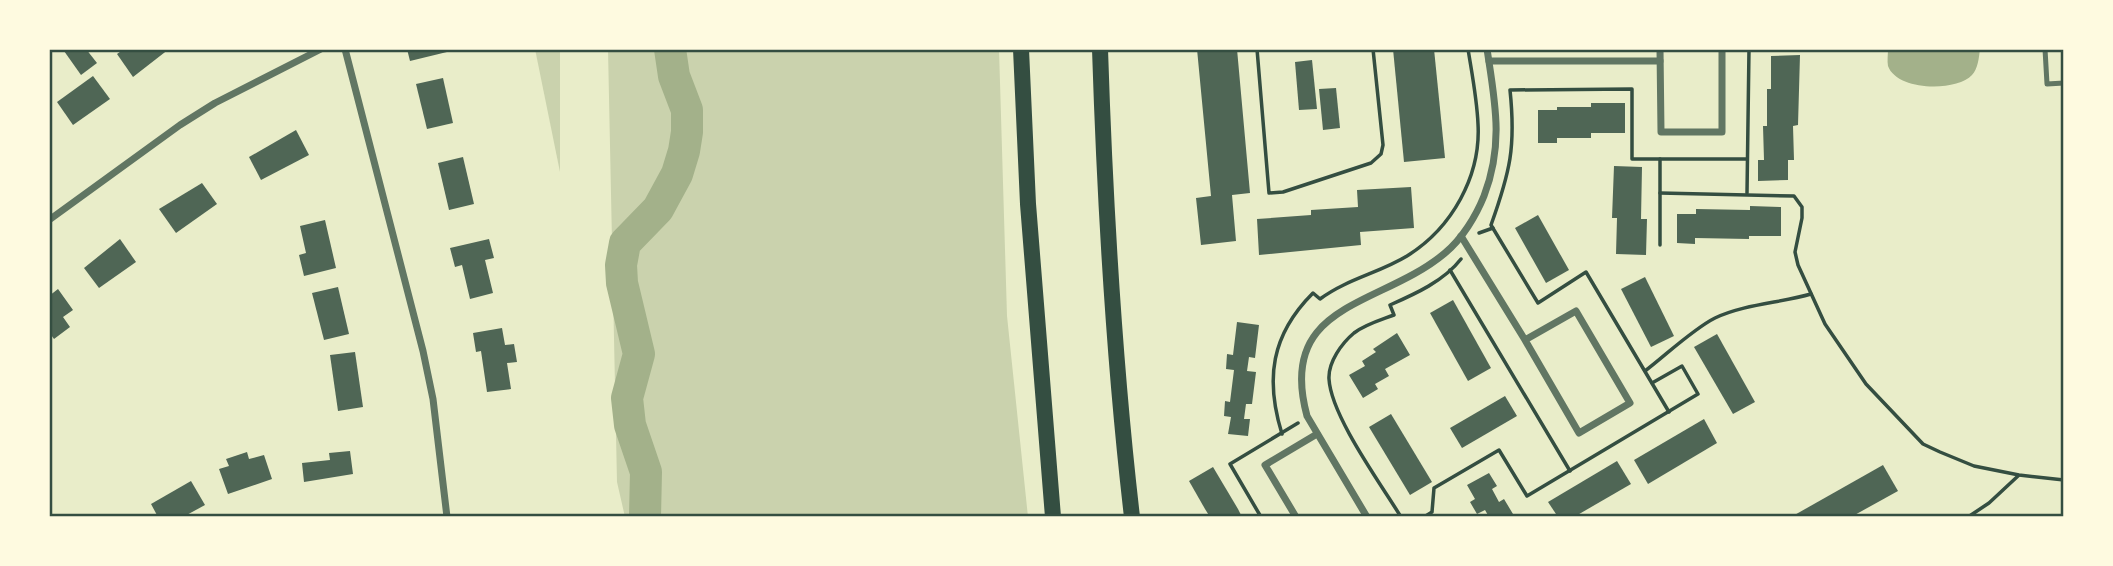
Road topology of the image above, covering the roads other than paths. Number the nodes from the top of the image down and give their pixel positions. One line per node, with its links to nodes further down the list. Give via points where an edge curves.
1 (321, 49): 12 (street, via 191,117)
2 (345, 49): 16 (street, via 423,351)
3 (1021, 49): 17 (main road, via 1028,204)
4 (1100, 49): 18 (main road, via 1108,222)
5 (1487, 49): 9 (street)
6 (1660, 49): 10 (street)
7 (1722, 49): 10 (street, via 1722,132 1661,132)
8 (2045, 49): 11 (lane, via 2048,84)
9 (1489, 61): 10 (street); 13 (street, via 1498,131 1496,153 1484,196)
10 (1660, 61)
11 (2064, 83)
12 (49, 220)
13 (1461, 236): 14 (street); 15 (street, via 1431,264 1338,313 1308,344 1300,379 1307,416)
14 (1525, 340): 14 (street, via 1579,433 1630,403 1576,311)
15 (1317, 434): 19 (street, via 1265,465); 20 (street)
16 (447, 517)
17 (1053, 517)
18 (1132, 517)
19 (1296, 517)
20 (1367, 517)

